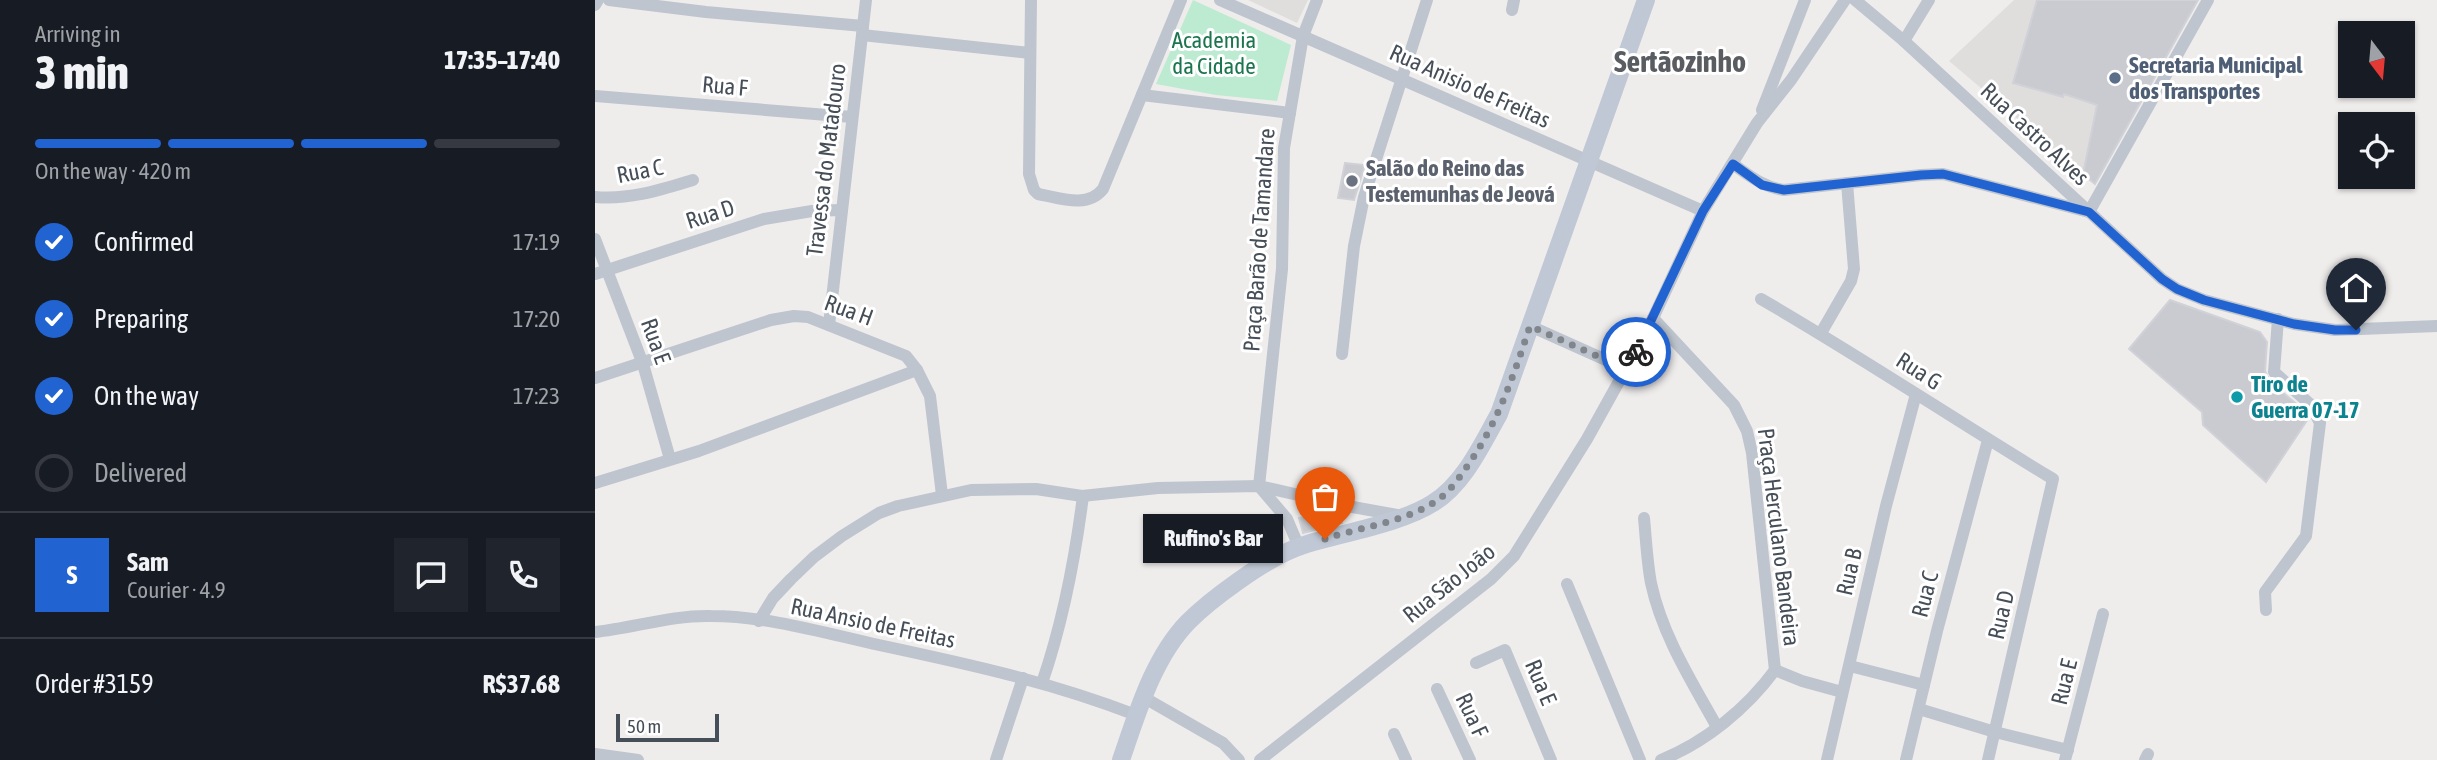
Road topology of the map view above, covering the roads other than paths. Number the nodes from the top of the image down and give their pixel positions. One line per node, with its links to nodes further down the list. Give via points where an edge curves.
1 (598, 0): 15 (street)
2 (609, 0): 16 (street)
3 (866, 0): 16 (street, Travessa do Matadouro)
4 (1031, 0): 19 (street)
5 (1181, 0): 21 (street)
6 (1220, 0): 17 (street, Rua Anisio de Freitas)
7 (1317, 0): 17 (street, Praça Barão de Tamandare)
8 (1427, 0): 20 (street)
9 (1646, 0): 26 (street)
10 (1805, 0): 25 (street)
11 (1845, 0): 25 (street)
12 (1855, 0): 18 (street, Rua Castro Alves)
13 (1929, 0): 18 (street)
14 (2208, 0): 33 (street)
15 (595, 5)
16 (863, 30): 19 (street); 24 (street, Travessa do Matadouro)
17 (1303, 36): 20 (street, Rua Anisio de Freitas); 23 (street, Praça Barão de Tamandare)
18 (1904, 41): 33 (street, Rua Castro Alves)
19 (1030, 53): 21 (street, via 1029,174 1038,194 1082,202 1097,196)
20 (1402, 78): 26 (street, Rua Anisio de Freitas); 43 (street, via 1364,197)
21 (1142, 94): 23 (street)
22 (595, 96): 24 (street, Rua F)
23 (1290, 113): 53 (street, Praça Barão de Tamandare, via 1284,148 1282,269)
24 (852, 117): 31 (street, Travessa do Matadouro)
25 (1757, 124): 27 (street, Rua São João)
26 (1589, 162): 32 (street, Rua Anisio de Freitas); 40 (street)
27 (1733, 164): 29 (street, via 1771,188); 32 (street, Rua São João)
28 (693, 180): 30 (street, Rua C, via 640,196)
29 (1847, 183): 33 (street, via 1943,174); 42 (street, via 1854,269)
30 (595, 197)
31 (841, 210): 35 (street, Rua D, via 764,219); 39 (street, Travessa do Matadouro)
32 (1703, 211): 37 (street, Rua São João)
33 (2089, 212): 38 (street, Rua Castro Alves, via 2177,289)
34 (595, 239): 35 (street, Rua E)
35 (601, 272): 44 (street, Rua E)
36 (1761, 299): 42 (street, Rua G)
37 (1653, 318): 45 (street, Rua São João); 66 (street, Praça Herculano Bandeira, via 1734,405 1747,431)
38 (2278, 319): 41 (street, Rua Castro Alves, via 2335,330); 60 (street, via 2274,372 2311,405 2320,423 2306,536 2266,592)
39 (829, 325): 44 (street, Rua H, via 808,317 771,320); 46 (street, Rua H, via 906,356)
40 (1530, 326): 45 (street); 56 (street, via 1499,414 1481,447 1454,485 1433,503)
41 (2437, 326)
42 (1821, 333): 48 (street, Rua G)
43 (1342, 354)
44 (643, 364): 47 (street, Rua H); 50 (street, Rua E)
45 (1626, 369): 84 (street, Rua São João, via 1514,556 1491,579)
46 (918, 370): 50 (street); 54 (street, via 930,396)
47 (595, 378)
48 (1916, 394): 49 (street, Rua G); 65 (street, Rua B)
49 (1988, 440): 51 (street, Rua G); 69 (street, Rua C)
50 (670, 459): 52 (street)
51 (2053, 479): 76 (street, Rua D)
52 (595, 483)
53 (1259, 486): 55 (street, via 1158,488); 56 (street); 58 (street, via 1287,519)
54 (943, 495): 55 (street, via 1005,488); 62 (street, via 879,513 842,536 791,579)
55 (1083, 496): 68 (street, via 1072,569)
56 (1404, 516): 58 (street)
57 (1644, 518): 75 (street, via 1651,583 1659,608)
58 (1299, 547): 72 (street, via 1252,571 1186,625)
59 (1567, 584): 88 (street)
60 (2266, 610)
61 (2103, 614): 79 (street, Rua E)
62 (758, 621): 63 (street, Rua Ansio de Freitas, via 697,616); 67 (street, Rua Ansio de Freitas)
63 (595, 632)
64 (1476, 663): 87 (street, Rua E, via 1505,650)
65 (1850, 666): 69 (street); 71 (street, Rua B)
66 (1775, 670): 71 (street); 75 (street, via 1761,690)
67 (1023, 678): 68 (street, Rua Ansio de Freitas); 81 (street)
68 (1042, 683): 74 (street, Rua Ansio de Freitas)
69 (1924, 685): 73 (street, Rua C)
70 (1437, 688): 86 (street, Rua F)
71 (1842, 692): 90 (street, Rua B)
72 (1143, 697): 74 (street); 83 (street, via 1223,743)
73 (1919, 709): 76 (street); 91 (street, Rua C)
74 (1136, 715): 82 (street)
75 (1717, 727): 89 (street)
76 (1995, 732): 79 (street); 92 (street, Rua D)
77 (1394, 734): 85 (street)
78 (595, 754): 80 (street)
79 (2067, 755)
80 (638, 760)
81 (996, 760)
82 (1121, 760)
83 (1238, 760)
84 (1260, 760)
85 (1406, 760)
86 (1470, 760)
87 (1551, 760)
88 (1640, 760)
89 (1661, 760)
90 (1827, 760)
91 (1906, 760)
92 (1988, 760)

